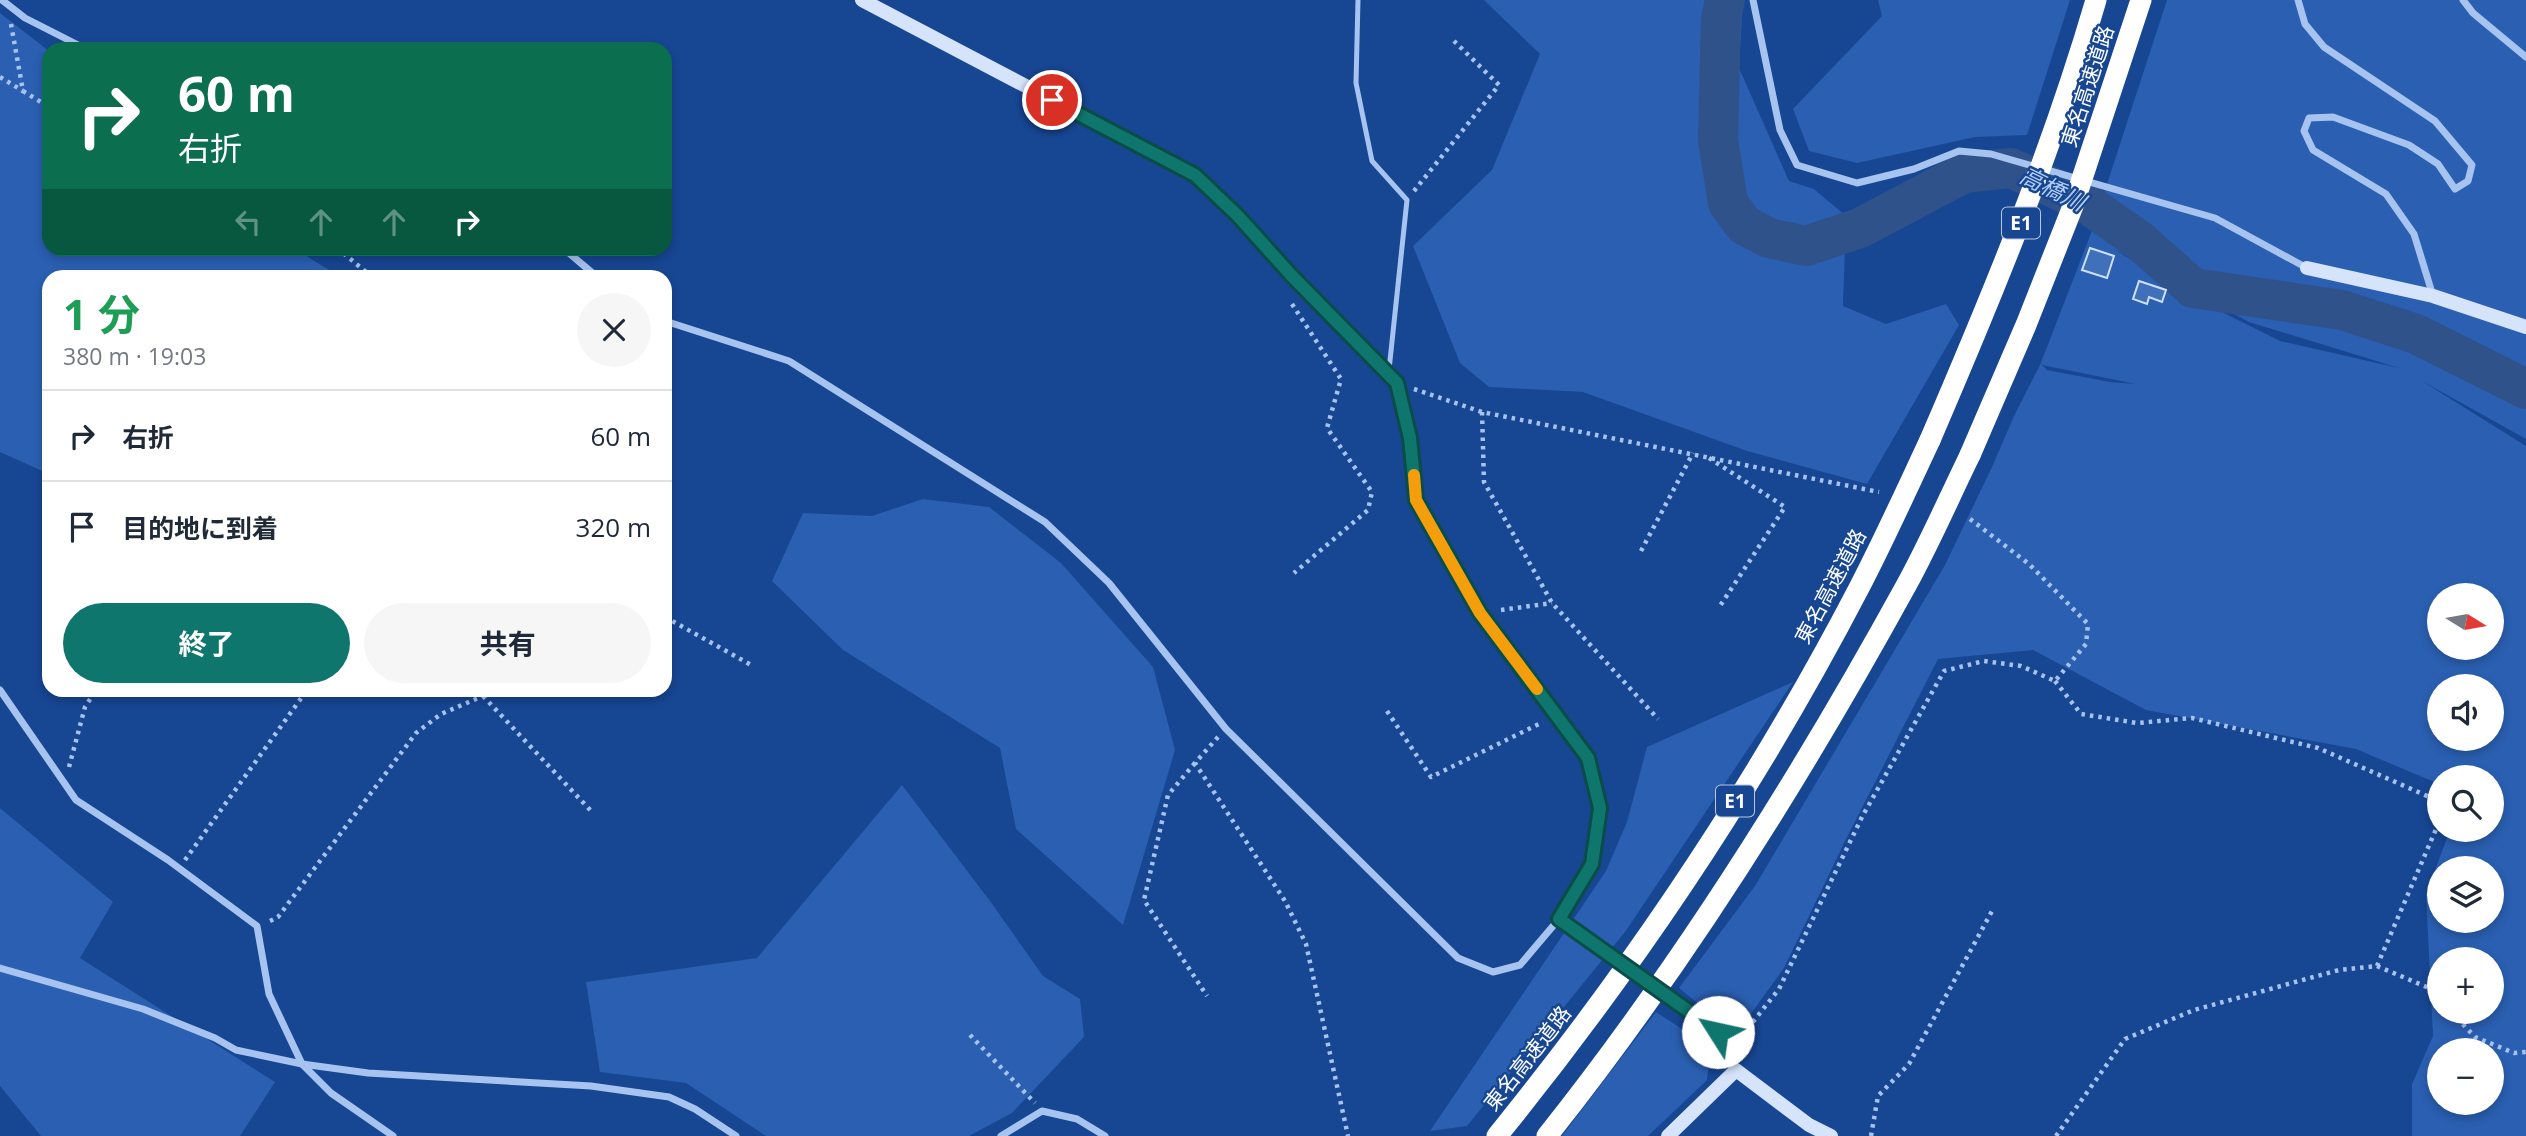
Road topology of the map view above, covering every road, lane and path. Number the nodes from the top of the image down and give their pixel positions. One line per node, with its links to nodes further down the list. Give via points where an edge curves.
1 (862, 0): 21 (street, via 1195,175)
2 (1358, 0): 15 (lane, via 1356,83 1373,162)
3 (1753, 0): 18 (street, via 1780,130 1797,165 1857,183 1914,169 1959,151 1991,154 2215,218)
4 (2096, 0): 73 (highway, 東名高速道路 / E1, bridge, via 2033,191 1985,312 1860,587 1784,725 1671,904 1559,1060)
5 (2141, 0): 74 (highway, 東名高速道路 / E1, bridge, via 2073,206 1970,455 1908,583 1774,814 1691,943)
6 (2298, 0): 22 (street, via 2305,24 2325,47 2435,121 2472,165 2468,181 2455,188 2438,164 2409,145 2333,117 2309,118 2304,131 2313,150 2386,194 2414,234)
7 (2463, 0): 11 (street)
8 (5, 3): 10 (street); 13 (path)
9 (1454, 41): 15 (path, via 1499,85)
10 (72, 42)
11 (2526, 57)
12 (0, 77): 13 (path)
13 (23, 91): 14 (path)
14 (42, 103)
15 (1406, 200): 25 (lane)
16 (347, 256): 19 (path)
17 (572, 256): 20 (street)
18 (2307, 268): 22 (street)
19 (364, 270)
20 (589, 270)
21 (1291, 275): 25 (street); 32 (path, via 1284,292 1340,379 1327,428 1372,492 1368,510)
22 (2433, 296): 24 (street)
23 (672, 323): 47 (street, via 789,361 1045,522 1109,583)
24 (2526, 327)
25 (1393, 379): 26 (path); 35 (street, via 1410,438 1416,500)
26 (1482, 412): 27 (path); 33 (path, via 1484,482)
27 (1693, 453): 28 (path); 31 (path)
28 (1705, 456): 29 (path); 34 (path, via 1785,507)
29 (1879, 492)
30 (1970, 519): 38 (path, via 2029,564 2088,624 2086,644)
31 (1641, 551)
32 (1294, 573)
33 (1552, 603): 35 (path); 46 (path)
34 (1718, 609)
35 (1480, 613): 45 (street)
36 (672, 621): 37 (path)
37 (754, 666)
38 (2055, 681): 50 (path, via 2081,714 2137,723 2192,719 2318,748); 63 (path, via 2021,666 1984,661 1944,671 1862,817 1779,989)
39 (0, 690): 49 (street)
40 (91, 697): 49 (path)
41 (302, 697): 53 (path)
42 (481, 697): 56 (path, via 441,714 416,733 278,917)
43 (484, 697): 51 (path)
44 (1387, 711): 45 (path, via 1431,777)
45 (1556, 716): 55 (street, via 1588,758 1600,808 1592,864)
46 (1658, 719)
47 (1226, 729): 48 (path); 55 (street, via 1458,958 1493,972 1520,965)
48 (1195, 763): 60 (path, via 1168,795 1144,900); 72 (path, via 1285,901 1306,944)
49 (64, 784): 53 (street, via 76,800)
50 (2427, 796)
51 (593, 813)
52 (2430, 842): 57 (path)
53 (179, 868): 56 (street)
54 (1992, 911): 77 (path, via 1909,1064 1878,1096)
55 (1565, 924): 63 (street, bridge, via 1718,1032)
56 (257, 926): 65 (street, via 269,994)
57 (2377, 965): 59 (path); 78 (path, via 2339,970 2194,1010 2125,1039)
58 (0, 968): 65 (street, via 143,1009 236,1050)
59 (2427, 987)
60 (1207, 996)
61 (2463, 1024): 64 (path, via 2475,1037 2514,1053)
62 (970, 1035): 67 (path)
63 (1730, 1051): 66 (street)
64 (2526, 1052)
65 (302, 1063): 68 (street, via 331,1093); 69 (street, via 368,1073 591,1086 669,1097)
66 (1736, 1069): 75 (street); 76 (street, via 1809,1125)
67 (1042, 1111): 70 (street); 71 (street, via 1077,1119)
68 (393, 1136)
69 (736, 1136)
70 (1001, 1136)
71 (1105, 1136)
72 (1348, 1136)
73 (1497, 1136)
74 (1547, 1136)
75 (1668, 1136)
76 (1831, 1136)
77 (1871, 1136)
78 (2056, 1136)

